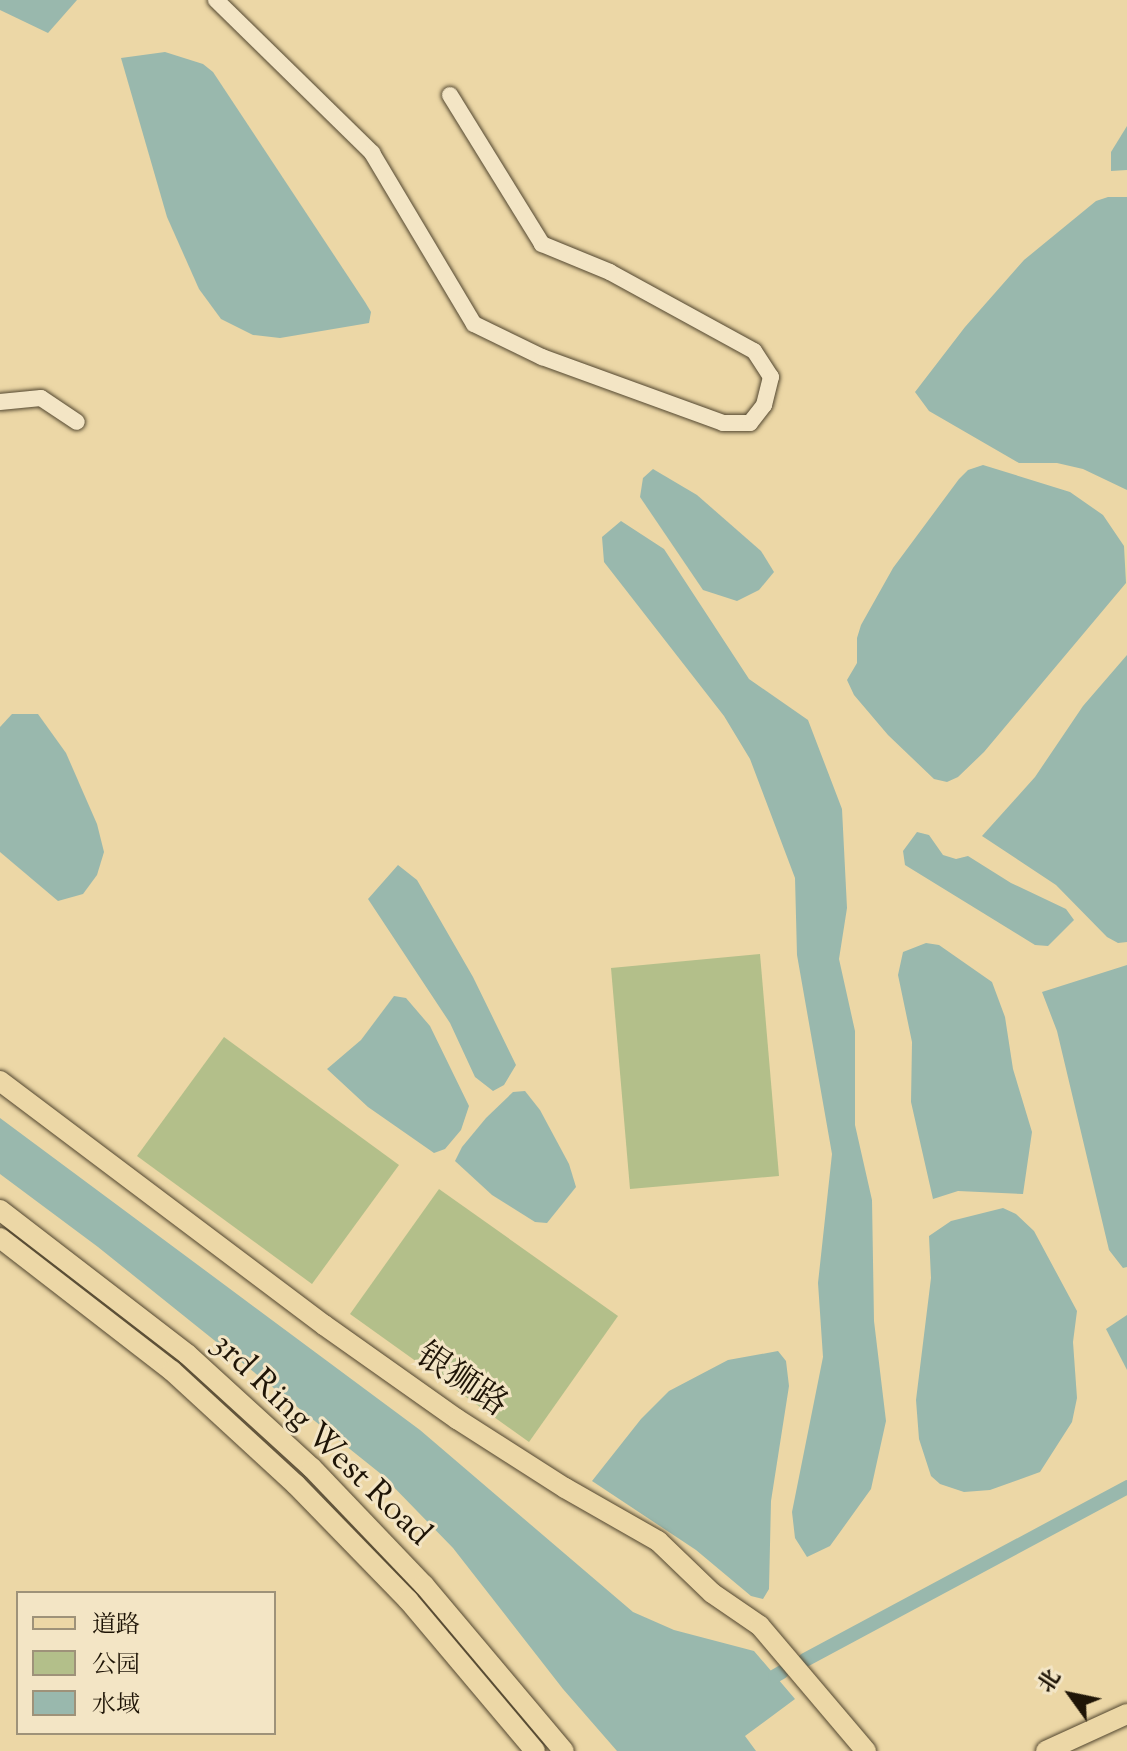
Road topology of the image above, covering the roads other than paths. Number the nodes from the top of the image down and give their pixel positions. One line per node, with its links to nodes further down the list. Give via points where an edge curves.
1 (216, 0): 2 (street, via 372,153 474,324 542,357 723,423 750,423 764,405 771,377 754,351 610,272 542,244)
2 (450, 95)
3 (0, 402): 4 (street, via 41,398)
4 (77, 422)
5 (0, 1081): 11 (main road, 银狮路, via 457,1419 658,1541 712,1593 760,1626)
6 (0, 1210): 10 (main road, 3rd Ring West Road, via 187,1354 312,1468 424,1585)
7 (0, 1238): 9 (main road, 3rd Ring West Road, via 172,1371 296,1485 408,1600)
8 (1127, 1714): 12 (main road)
9 (535, 1751)
10 (564, 1751)
11 (866, 1751)
12 (1046, 1751)

